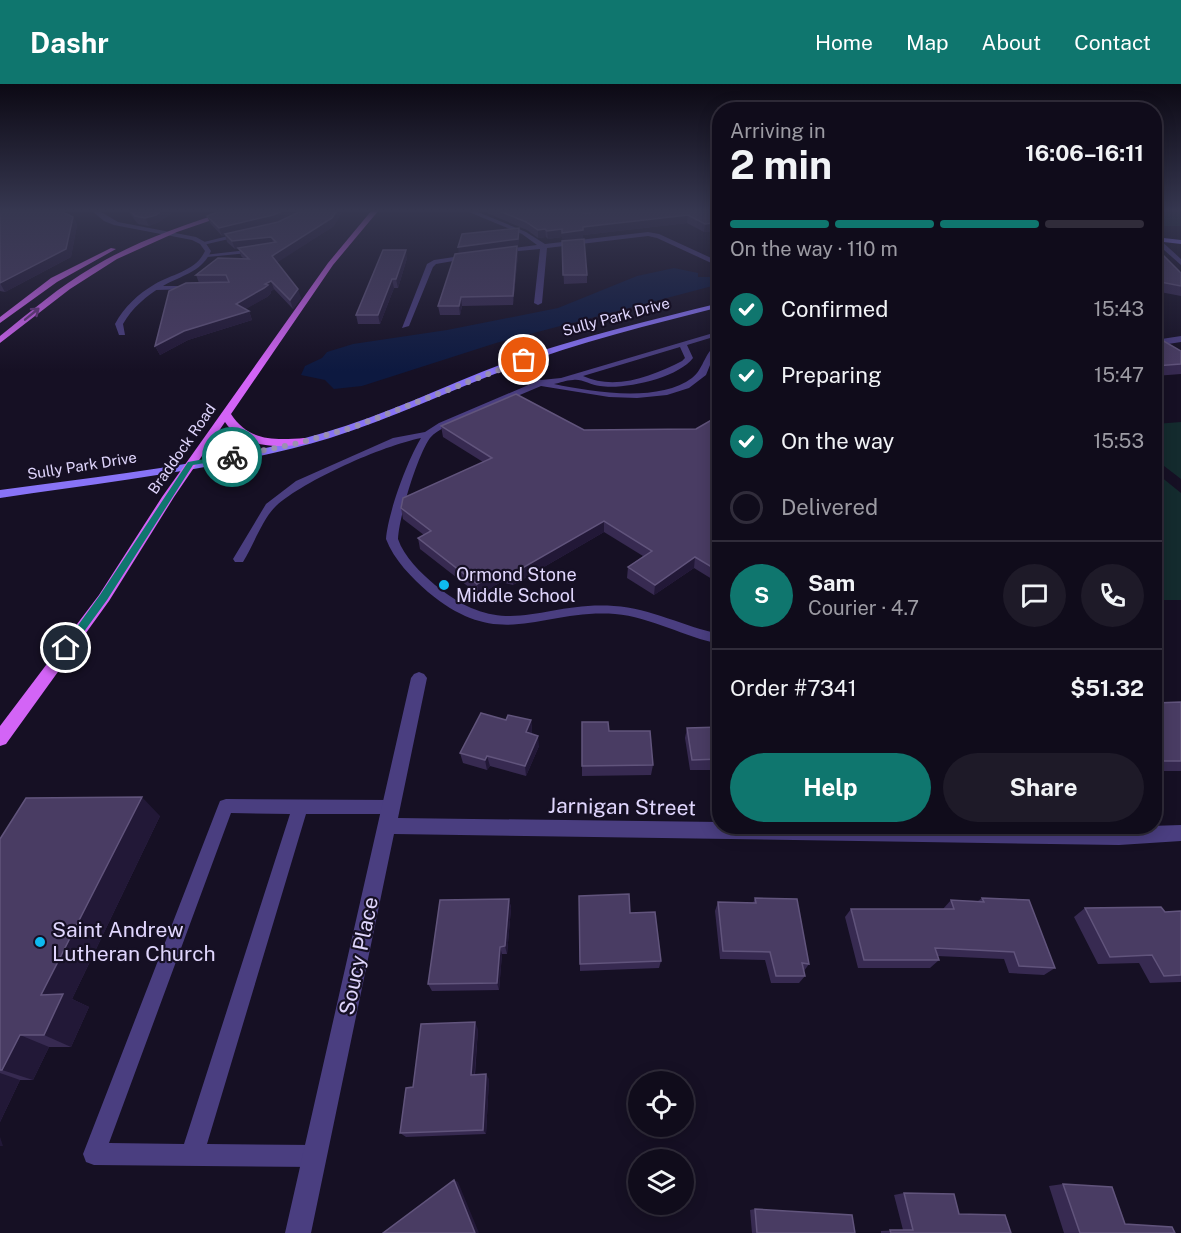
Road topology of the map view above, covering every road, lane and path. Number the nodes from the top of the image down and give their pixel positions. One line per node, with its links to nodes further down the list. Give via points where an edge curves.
1 (82, 264): 11 (main road)
2 (106, 264): 16 (main road, one-way to 2, via 78,279)
3 (198, 264): 7 (street)
4 (330, 264): 23 (main road, Braddock Road)
5 (432, 264): 12 (street)
6 (542, 264): 9 (street)
7 (155, 288): 8 (lane); 13 (street, via 123,315 119,324)
8 (208, 288)
9 (538, 303)
10 (712, 307): 20 (street, Sully Park Drive, via 603,335)
11 (0, 321)
12 (405, 326)
13 (122, 333)
14 (712, 336): 18 (lane)
15 (1181, 339): 17 (street)
16 (0, 340)
17 (1162, 342)
18 (682, 345): 21 (lane); 21 (lane, via 687,350 685,363 621,385 585,382)
19 (712, 352): 22 (lane, via 704,373 691,383 648,395 600,395)
20 (507, 366): 22 (lane); 25 (street, Sully Park Drive, via 398,411)
21 (576, 376): 22 (lane)
22 (540, 383): 24 (lane)
23 (226, 415): 25 (main road, via 236,431 250,439); 26 (main road, Braddock Road)
24 (428, 434): 28 (lane, via 388,443 300,483 270,506); 29 (lane, via 420,447 392,535 411,568 442,596 492,620 522,621 586,609 617,610)
25 (305, 441): 26 (street, Sully Park Drive)
26 (191, 464): 27 (street, Sully Park Drive); 31 (main road, Braddock Road, via 104,598)
27 (0, 494)
28 (239, 559)
29 (712, 638)
30 (419, 678): 33 (street, Soucy Place)
31 (0, 739)
32 (300, 807): 33 (lane); 39 (lane); 39 (lane, via 226,806 94,1154)
33 (389, 817): 34 (street, Jarnigan Street); 40 (street, Soucy Place)
34 (712, 825)
35 (1181, 833): 38 (street, Jarnigan Street)
36 (1042, 834): 37 (street, Jarnigan Street)
37 (1160, 834)
38 (1162, 834)
39 (192, 1155): 40 (lane)
40 (315, 1156): 41 (street, Soucy Place)
41 (298, 1233)

